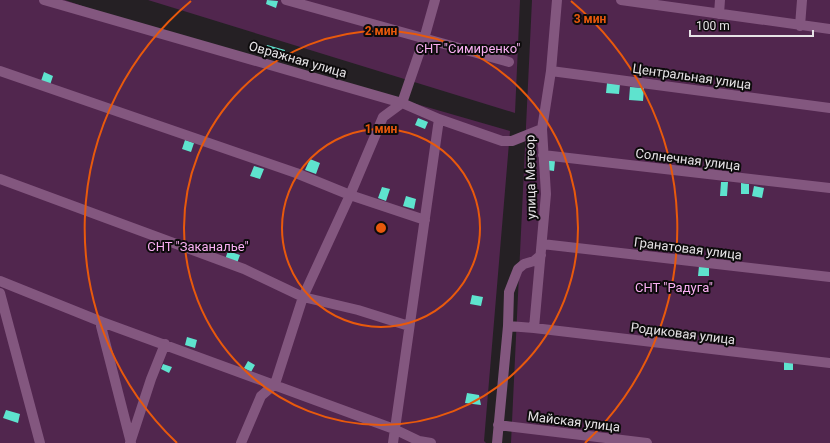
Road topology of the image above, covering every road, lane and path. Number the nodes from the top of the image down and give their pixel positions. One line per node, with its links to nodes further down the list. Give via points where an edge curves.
1 (44, 0): 16 (street, Овражная улица)
2 (286, 0): 12 (street)
3 (435, 0): 12 (street)
4 (557, 0): 15 (street, улица Метеор)
5 (621, 0): 8 (street)
6 (720, 0): 9 (street)
7 (802, 0): 10 (street)
8 (639, 1): 9 (street)
9 (719, 14): 10 (street)
10 (800, 26): 11 (street)
11 (830, 29)
12 (424, 39): 13 (street); 16 (street)
13 (509, 62)
14 (0, 71): 23 (street, via 296,173)
15 (551, 71): 17 (street, Центральная улица); 19 (street, улица Метеор)
16 (402, 103): 18 (street, Овражная улица); 23 (street, via 383,117)
17 (830, 108)
18 (440, 119): 19 (street, Овражная улица, via 502,141 512,141); 24 (street)
19 (542, 129): 20 (street, улица Метеор)
20 (544, 155): 22 (street, Солнечная улица); 25 (street, улица Метеор, via 546,194)
21 (0, 179): 30 (street, via 244,269)
22 (830, 188)
23 (350, 195): 24 (street); 30 (street)
24 (425, 220): 32 (street)
25 (542, 244): 26 (street, улица Метеор); 27 (street, Гранатовая улица)
26 (541, 255): 33 (street, via 518,268 514,276 509,292); 34 (street, улица Метеор)
27 (830, 277)
28 (0, 281): 31 (street)
29 (0, 293): 40 (street)
30 (303, 297): 32 (street); 37 (street)
31 (102, 322): 35 (street); 41 (street)
32 (409, 326): 39 (street)
33 (508, 326): 34 (street); 38 (street)
34 (534, 328): 36 (street, Родиковая улица)
35 (165, 344): 37 (street); 41 (street)
36 (830, 363)
37 (275, 384): 39 (street); 42 (street, via 261,396)
38 (498, 425): 45 (street); 46 (street, Майская улица)
39 (394, 429): 43 (street); 44 (street, via 419,441)
40 (40, 443)
41 (131, 443)
42 (241, 443)
43 (393, 443)
44 (431, 443)
45 (497, 443)
46 (647, 443)

